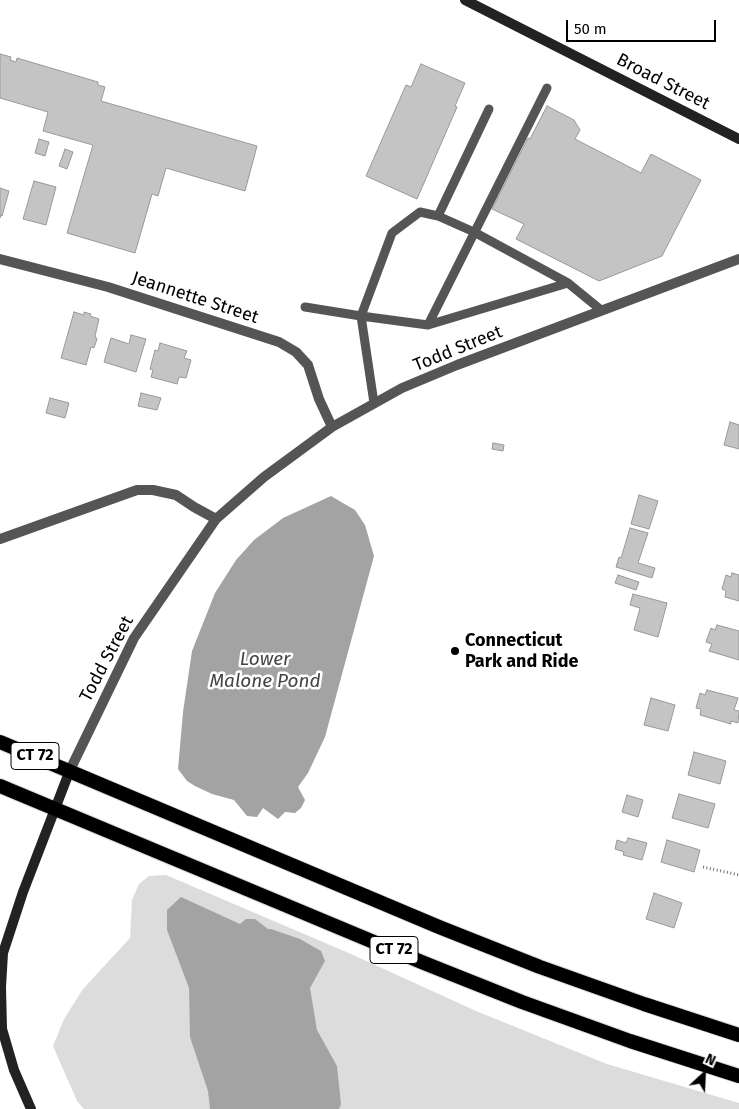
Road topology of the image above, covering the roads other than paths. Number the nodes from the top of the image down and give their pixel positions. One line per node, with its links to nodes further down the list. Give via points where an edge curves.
1 (465, 0): 4 (main road, Broad Street)
2 (547, 88): 6 (lane)
3 (489, 109): 5 (lane)
4 (739, 139)
5 (438, 216): 6 (lane); 12 (lane, via 420,212 392,233)
6 (474, 232): 9 (lane); 13 (lane)
7 (0, 259): 15 (street, Jeannette Street, via 108,287 279,342 296,352 308,365)
8 (739, 259): 11 (street, Todd Street)
9 (568, 283): 11 (lane); 13 (lane)
10 (305, 307): 12 (lane)
11 (601, 310): 14 (street, Todd Street)
12 (361, 316): 13 (lane); 14 (lane)
13 (428, 325)
14 (374, 402): 15 (street, Todd Street)
15 (332, 427): 16 (street, Todd Street, via 264,477)
16 (216, 519): 17 (street, via 176,495 137,490); 19 (street, Todd Street, via 134,638)
17 (0, 538)
18 (0, 742): 19 (highway, CT 72)
19 (70, 770): 21 (main road); 23 (highway, CT 72, via 430,923 644,1004)
20 (0, 786): 21 (highway, CT 72)
21 (55, 808): 22 (main road, via 4,953); 24 (highway, CT 72, via 522,1002)
22 (1, 986): 25 (main road, via 2,1029 14,1070)
23 (739, 1035)
24 (739, 1076)
25 (32, 1109)

